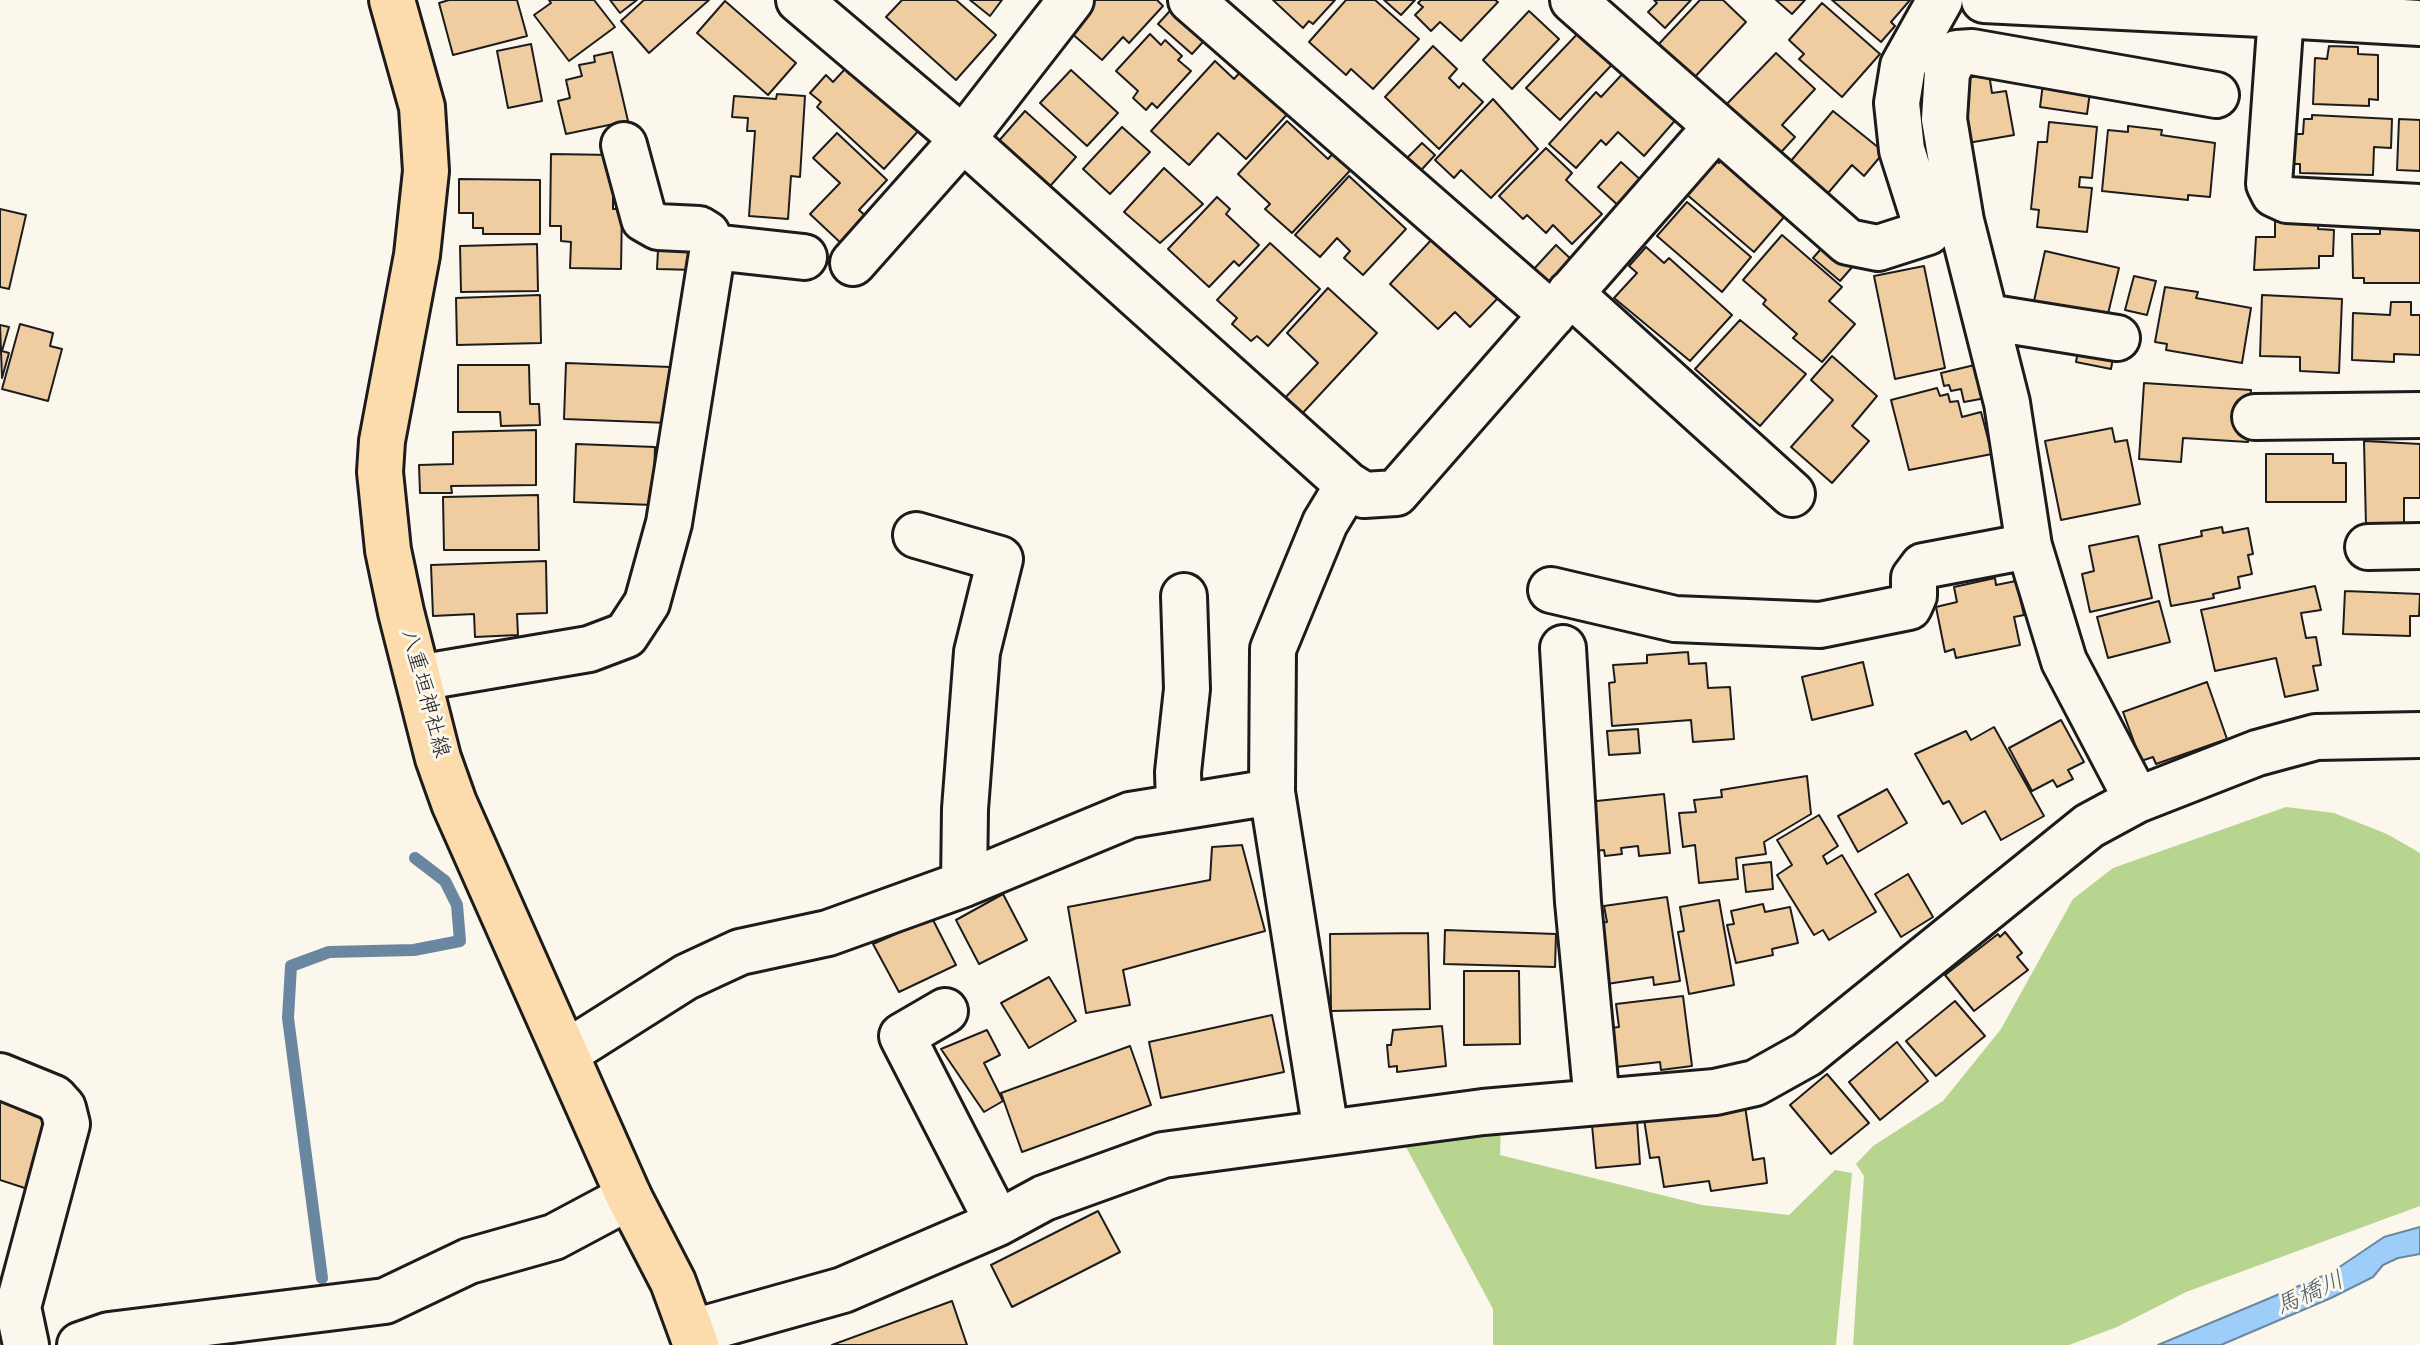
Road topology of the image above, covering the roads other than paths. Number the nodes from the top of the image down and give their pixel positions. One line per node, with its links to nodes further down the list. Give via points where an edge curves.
1 (392, 0): 33 (main road, 八重垣神社線, via 422,107 426,171 380,472 388,550)
2 (799, 0): 12 (street)
3 (1071, 0): 12 (street)
4 (1191, 0): 19 (street)
5 (1573, 0): 11 (street)
6 (1940, 0): 15 (street, via 1903,66 1897,103 1902,150)
7 (1984, 0): 9 (street)
8 (2398, 14): 9 (street)
9 (2281, 15): 14 (street, via 2269,184 2274,194 2287,200)
10 (2216, 95): 15 (street, via 1957,53 1947,72)
11 (1716, 127): 15 (street, via 1848,242 1878,248); 19 (street)
12 (963, 139): 18 (street); 24 (street)
13 (624, 145): 16 (street, via 644,219 658,227 699,229)
14 (2420, 207)
15 (1945, 227): 20 (street)
16 (713, 247): 17 (street); 33 (street, via 669,523 637,622 626,635 589,649)
17 (804, 257)
18 (853, 263)
19 (1561, 304): 24 (street, via 1396,493 1364,495); 25 (street)
20 (1987, 317): 21 (street); 27 (street, via 2007,403)
21 (2117, 338)
22 (2420, 415): 23 (street)
23 (2255, 417)
24 (1348, 485): 35 (street, via 1325,523 1273,649)
25 (1792, 494)
26 (916, 535): 38 (street, via 1000,559 977,652)
27 (2029, 546): 30 (street, via 1923,566 1914,578 1909,607 1820,625 1675,619); 36 (street, via 2064,661)
28 (2420, 546): 29 (street)
29 (2368, 547)
30 (1551, 590)
31 (1184, 596): 37 (street, via 1187,689)
32 (1563, 648): 42 (street, via 1578,902)
33 (418, 678): 40 (main road, 八重垣神社線, via 454,803)
34 (2420, 735): 36 (street, via 2316,737 2257,753)
35 (1272, 792): 37 (street); 43 (street)
36 (2137, 800): 42 (street, via 2089,826 1784,1069 1755,1083 1715,1092)
37 (1179, 805): 38 (street, via 1130,815)
38 (964, 884): 40 (street, via 828,933 740,952 686,977)
39 (945, 1011): 45 (street, via 902,1036)
40 (566, 1053): 44 (main road, 八重垣神社線)
41 (0, 1076): 47 (street, via 54,1098 67,1124 18,1307)
42 (1597, 1102): 43 (street)
43 (1326, 1132): 45 (street, via 1163,1155 1044,1198)
44 (629, 1197): 46 (main road, 八重垣神社線); 48 (street, via 554,1237 469,1261 385,1301 109,1335)
45 (998, 1223): 46 (street, via 843,1290)
46 (694, 1338)
47 (26, 1345)
48 (80, 1345)

